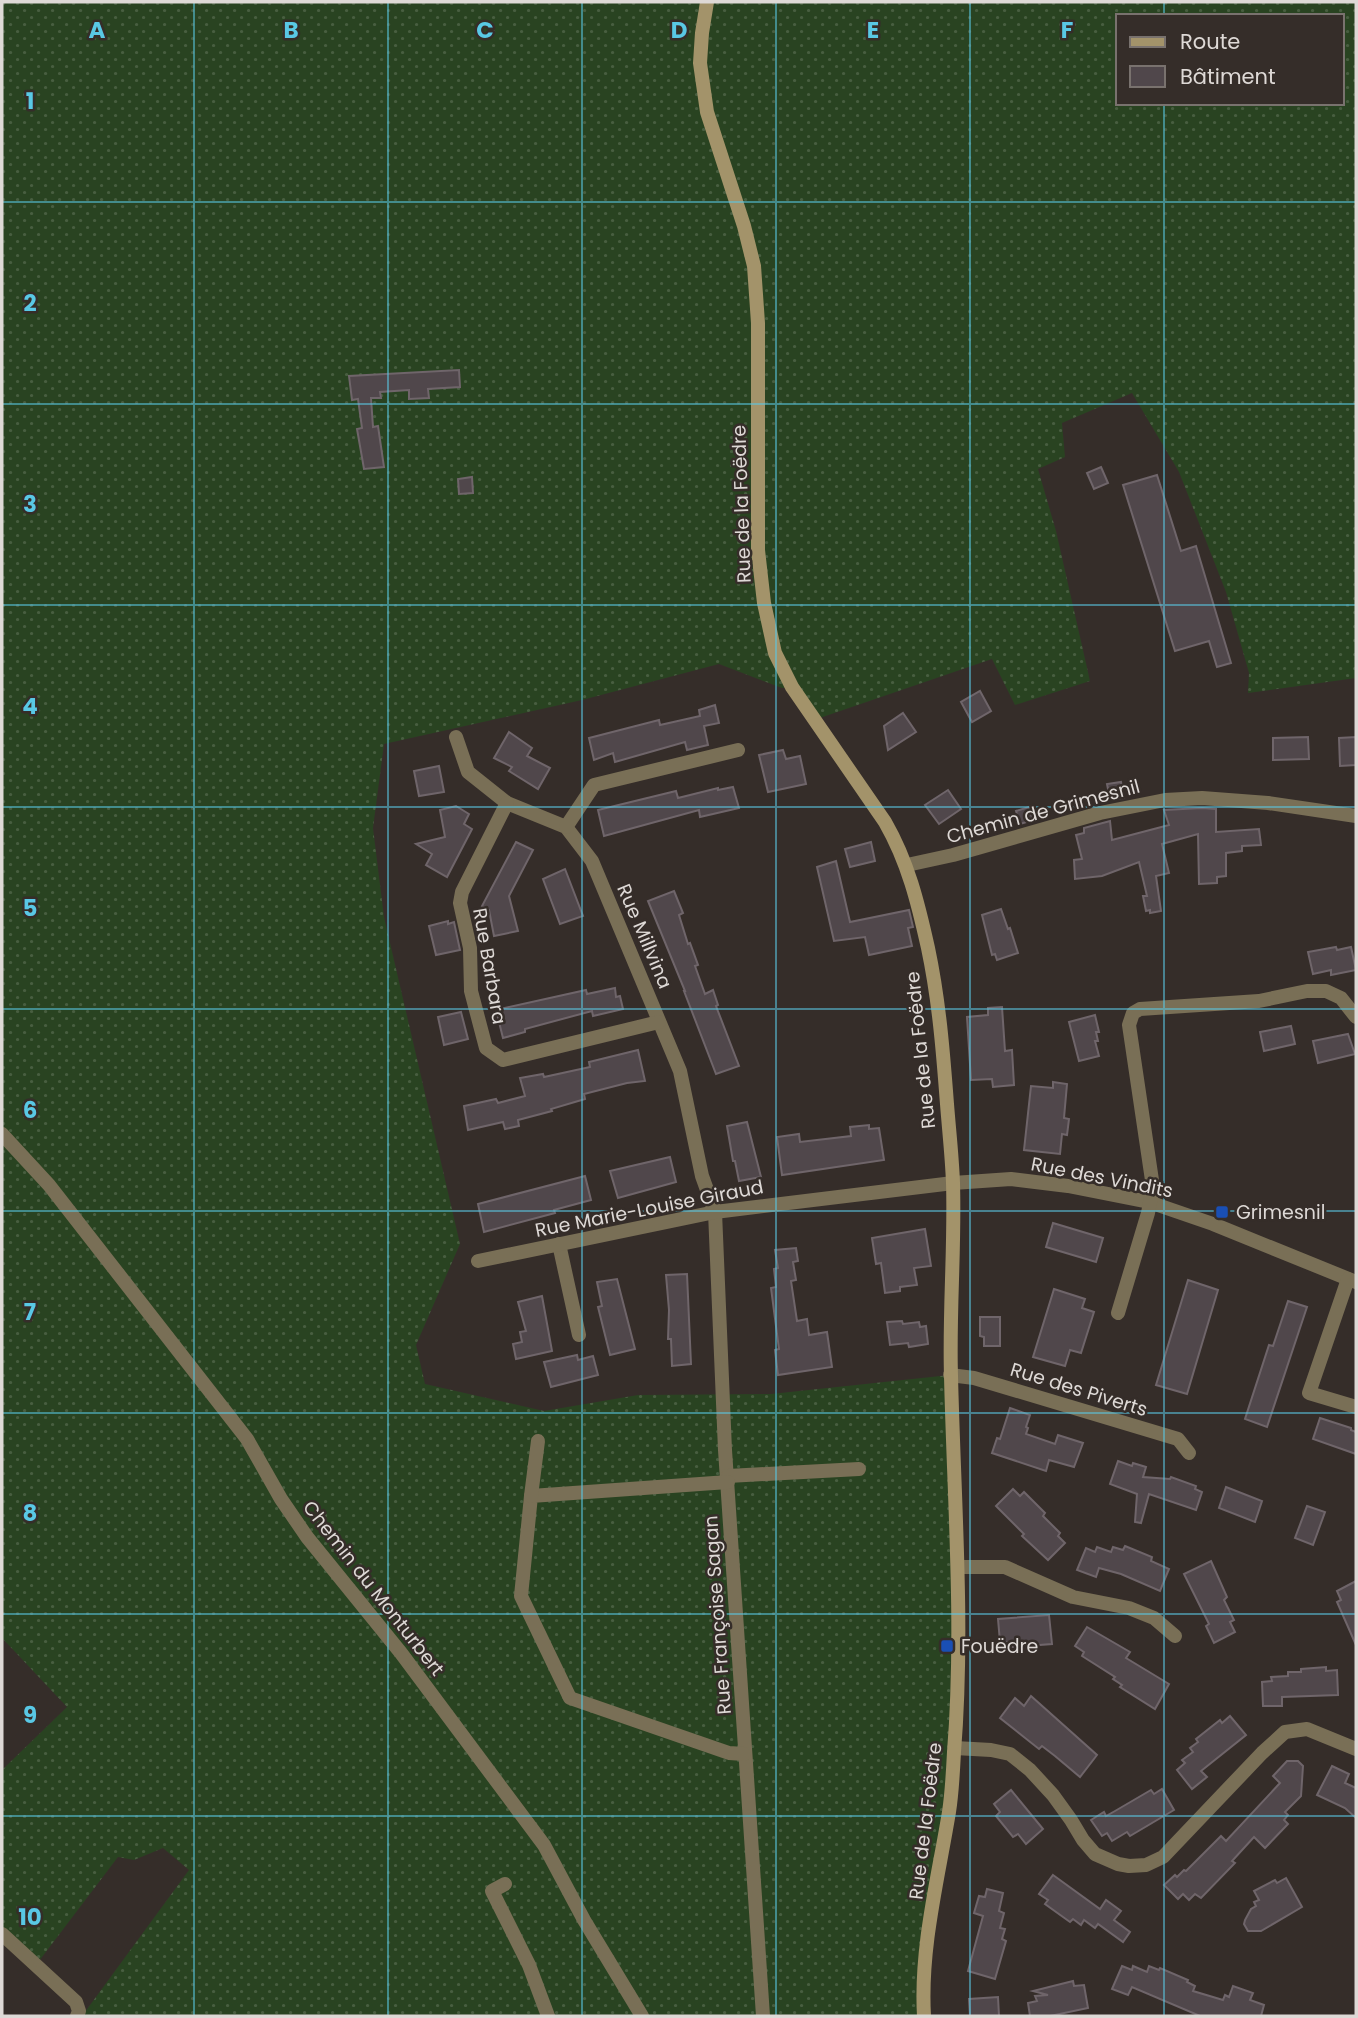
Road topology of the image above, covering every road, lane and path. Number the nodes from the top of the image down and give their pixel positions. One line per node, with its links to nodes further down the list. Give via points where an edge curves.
1 (707, 2): 7 (street, Rue de la Foëdre, via 700,64 707,112 754,266 758,550 775,653 792,687 885,822)
2 (456, 737): 4 (street, via 468,772)
3 (738, 750): 6 (street, via 594,785)
4 (507, 803): 6 (street); 9 (street, Rue Barbara, via 460,903 470,948 471,991 486,1048 503,1060)
5 (1356, 816): 7 (street, Chemin de Grimesnil, via 1268,803 1164,800)
6 (566, 827): 9 (street, Rue Millvina, via 592,861)
7 (907, 865): 11 (street, Rue de la Foëdre, via 936,986)
8 (1356, 1017): 12 (street, via 1341,998 1326,991 1133,1013 1129,1026 1153,1187)
9 (659, 1022): 13 (street, Rue Millvina, via 680,1071 702,1177)
10 (2, 1134): 35 (street, Chemin du Monturbert, via 49,1185 247,1439 307,1537 401,1653 544,1845)
11 (953, 1183): 12 (street, Rue des Vindits, via 1011,1179); 13 (street, Rue Marie-Louise Giraud); 19 (street, Rue de la Foëdre)
12 (1149, 1202): 16 (street, Rue des Vindits); 17 (street)
13 (715, 1212): 14 (street, Rue Marie-Louise Giraud); 24 (street, Rue Françoise Sagan)
14 (559, 1244): 15 (street, Rue Marie-Louise Giraud); 18 (street)
15 (478, 1261)
16 (1352, 1280): 20 (street, via 1309,1393)
17 (1118, 1312)
18 (579, 1335)
19 (950, 1375): 22 (street, Rue des Piverts, via 974,1378 1178,1439); 26 (street, Rue de la Foëdre)
20 (1356, 1407)
21 (538, 1441): 25 (street)
22 (1189, 1453)
23 (859, 1469): 24 (street)
24 (728, 1479): 25 (street); 30 (street, Rue Françoise Sagan)
25 (531, 1496): 30 (street, via 521,1596 570,1698 729,1753)
26 (958, 1567): 27 (street, via 1005,1567 1073,1597 1154,1618); 28 (street, Rue de la Foëdre)
27 (1175, 1636)
28 (955, 1748): 29 (street, via 1010,1754 1053,1795 1096,1854 1129,1866 1163,1857 1285,1732 1307,1729); 37 (street, Rue de la Foëdre, via 950,1810 929,1935)
29 (1356, 1749)
30 (744, 1754): 36 (street, Rue Françoise Sagan)
31 (505, 1884): 34 (street, via 492,1891 529,1965)
32 (2, 1934): 33 (street, via 76,2002)
33 (77, 2016)
34 (548, 2016)
35 (642, 2016)
36 (763, 2016)
37 (924, 2016)

